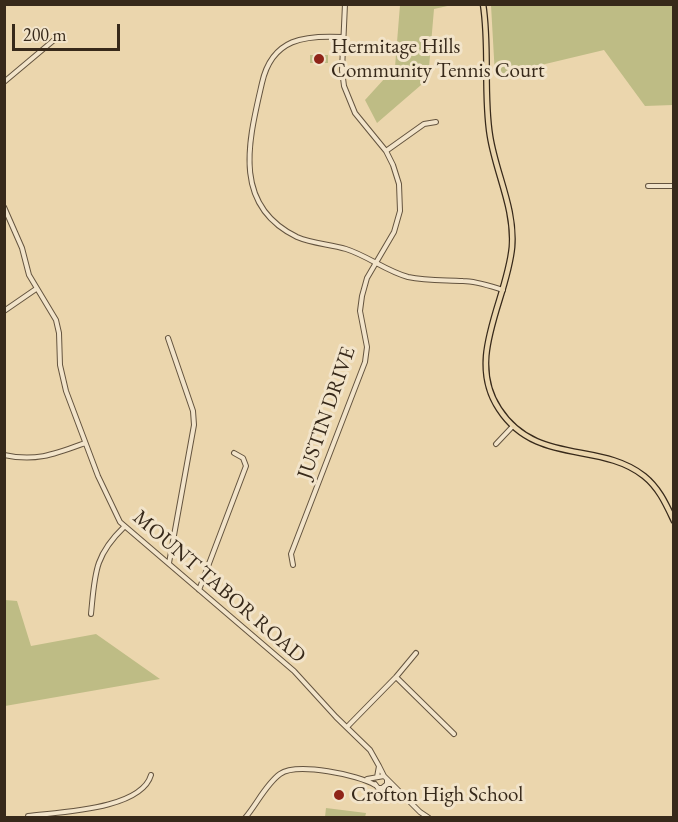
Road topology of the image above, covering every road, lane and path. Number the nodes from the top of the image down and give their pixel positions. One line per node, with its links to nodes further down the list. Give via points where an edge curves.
1 (345, 4): 4 (street, JUSTIN DRIVE)
2 (483, 4): 13 (main road, via 490,136 512,224)
3 (60, 35): 5 (street)
4 (343, 37): 7 (street, JUSTIN DRIVE, via 346,95 360,121); 11 (street, via 303,37 284,47 272,60 262,83 249,148 249,169 258,199 282,228 303,239 348,249)
5 (4, 82)
6 (436, 122): 7 (street, via 424,124)
7 (386, 151): 11 (street, JUSTIN DRIVE, via 399,184 400,211)
8 (648, 186): 9 (street)
9 (674, 186)
10 (4, 207): 12 (street, MOUNT TABOR ROAD)
11 (376, 263): 13 (street, via 408,277 474,282); 24 (street, JUSTIN DRIVE, via 360,303 367,353 291,554)
12 (36, 289): 14 (street); 17 (street, MOUNT TABOR ROAD, via 58,325 61,373)
13 (503, 290): 16 (main road, via 485,370 494,402)
14 (4, 311)
15 (168, 338): 23 (street, via 193,411 194,425)
16 (513, 426): 18 (street); 21 (main road, via 538,443 619,463 640,473 660,493)
17 (85, 443): 20 (street, via 43,458); 22 (street, MOUNT TABOR ROAD)
18 (496, 444)
19 (234, 453): 25 (street, via 243,458 246,466)
20 (4, 455)
21 (674, 521)
22 (124, 527): 23 (street, MOUNT TABOR ROAD); 26 (street, via 97,564)
23 (168, 564): 25 (street, MOUNT TABOR ROAD)
24 (293, 565)
25 (199, 590): 29 (street, MOUNT TABOR ROAD, via 282,660)
26 (91, 614)
27 (416, 653): 28 (street)
28 (396, 677): 29 (street); 30 (street)
29 (347, 727): 31 (street, MOUNT TABOR ROAD, via 370,750)
30 (454, 734)
31 (379, 766): 33 (street); 34 (street, MOUNT TABOR ROAD)
32 (151, 775): 39 (street, via 145,786 124,799)
33 (377, 778): 34 (street); 35 (street); 36 (street)
34 (385, 778): 37 (street); 38 (street)
35 (366, 779): 36 (street); 42 (street, via 288,770 275,778)
36 (375, 785): 37 (street)
37 (384, 787): 38 (street)
38 (398, 789): 43 (street)
39 (81, 809): 40 (street); 41 (street)
40 (28, 816)
41 (82, 818)
42 (245, 818)
43 (429, 818)

